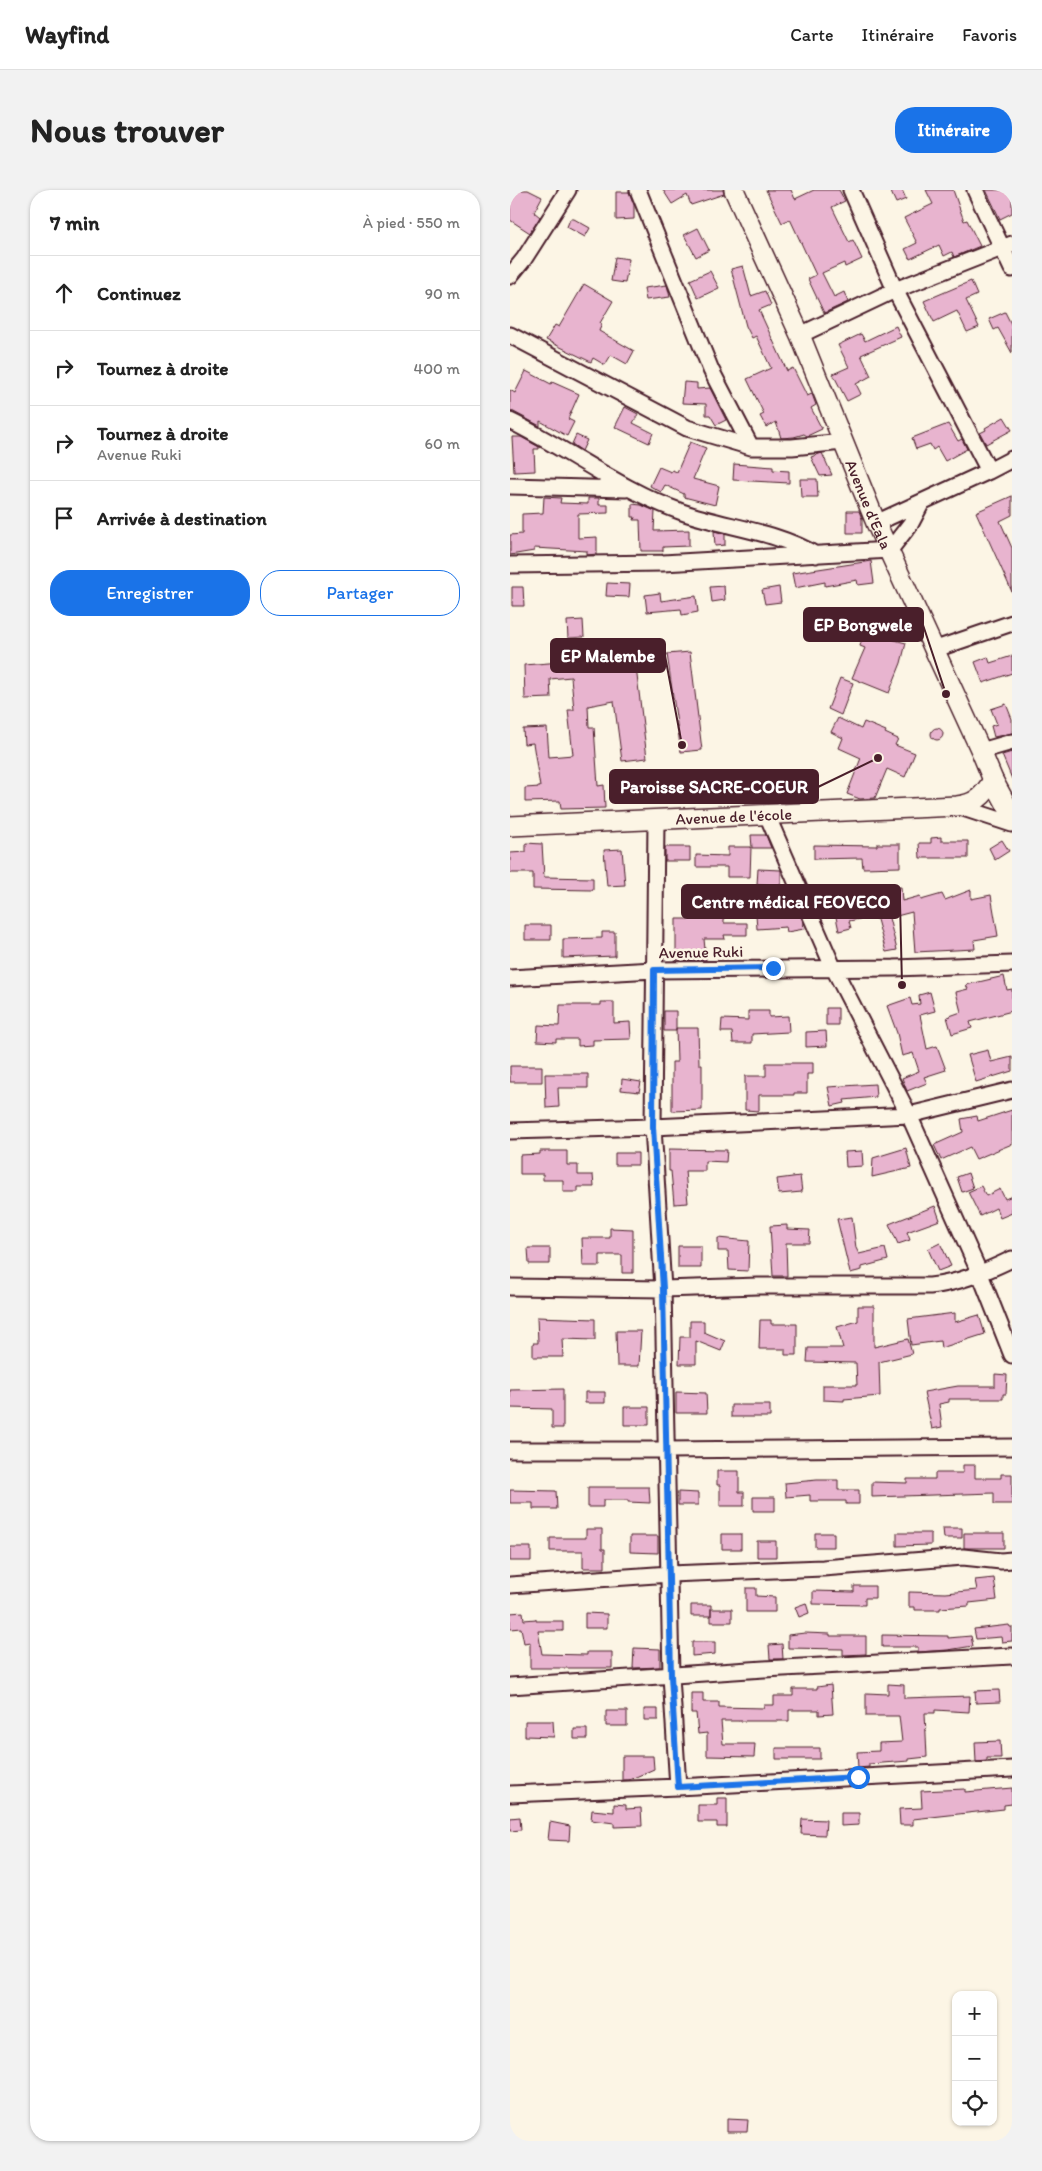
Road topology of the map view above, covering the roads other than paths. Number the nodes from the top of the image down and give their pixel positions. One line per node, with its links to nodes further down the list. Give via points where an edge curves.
1 (568, 190): 8 (street)
2 (638, 190): 14 (street, via 711,370)
3 (734, 190): 10 (street, Avenue d'Eala)
4 (851, 190): 9 (street)
5 (975, 190): 6 (street)
6 (1008, 246): 7 (street); 9 (street)
7 (1012, 269)
8 (510, 276)
9 (894, 290): 10 (street); 16 (street)
10 (800, 335): 13 (street, Avenue d'Eala)
11 (510, 336): 14 (street, via 679,425)
12 (510, 420): 18 (street)
13 (842, 442): 14 (street); 20 (street, Avenue d'Eala)
14 (752, 447)
15 (1012, 459): 16 (street)
16 (989, 471): 19 (street)
17 (510, 486): 18 (street)
18 (628, 489): 22 (street, via 681,512 784,541)
19 (922, 502): 20 (street); 21 (street)
20 (876, 523): 21 (street, Avenue d'Eala)
21 (890, 550): 22 (street); 25 (street, Avenue d'Eala)
22 (816, 555): 23 (street, via 663,563)
23 (510, 565)
24 (1012, 623): 25 (street)
25 (933, 650): 27 (street, Avenue d'Eala)
26 (1012, 742): 27 (street)
27 (981, 751): 28 (street, Avenue d'Eala)
28 (992, 780): 29 (street, Avenue de l'école, via 977,800); 31 (street, Avenue d'Eala)
29 (957, 806): 30 (street, Avenue de l'école); 33 (street)
30 (767, 815): 32 (street, Avenue de l'école); 36 (street)
31 (1012, 815)
32 (656, 820): 34 (street, Avenue de l'école); 37 (street)
33 (1012, 824)
34 (510, 826)
35 (1012, 964): 36 (street, Avenue Ruki)
36 (833, 967): 37 (street, Avenue Ruki); 40 (street)
37 (654, 970): 38 (street, Avenue Ruki); 41 (street)
38 (510, 978)
39 (1012, 1090): 40 (street)
40 (909, 1115): 41 (street); 44 (street)
41 (653, 1127): 42 (street); 46 (street)
42 (510, 1131)
43 (1012, 1259): 44 (street)
44 (980, 1274): 46 (street, via 930,1286); 47 (street)
45 (510, 1287): 46 (street)
46 (663, 1289): 50 (street)
47 (1012, 1355)
48 (1012, 1447): 50 (street)
49 (510, 1450): 50 (street)
50 (666, 1450): 52 (street)
51 (1012, 1560): 52 (street, via 963,1557 823,1568)
52 (670, 1574): 53 (street); 55 (street)
53 (510, 1586)
54 (1012, 1656): 55 (street)
55 (671, 1676): 56 (street); 58 (street)
56 (510, 1686)
57 (1012, 1769): 58 (street)
58 (678, 1787): 59 (street)
59 (510, 1794)

